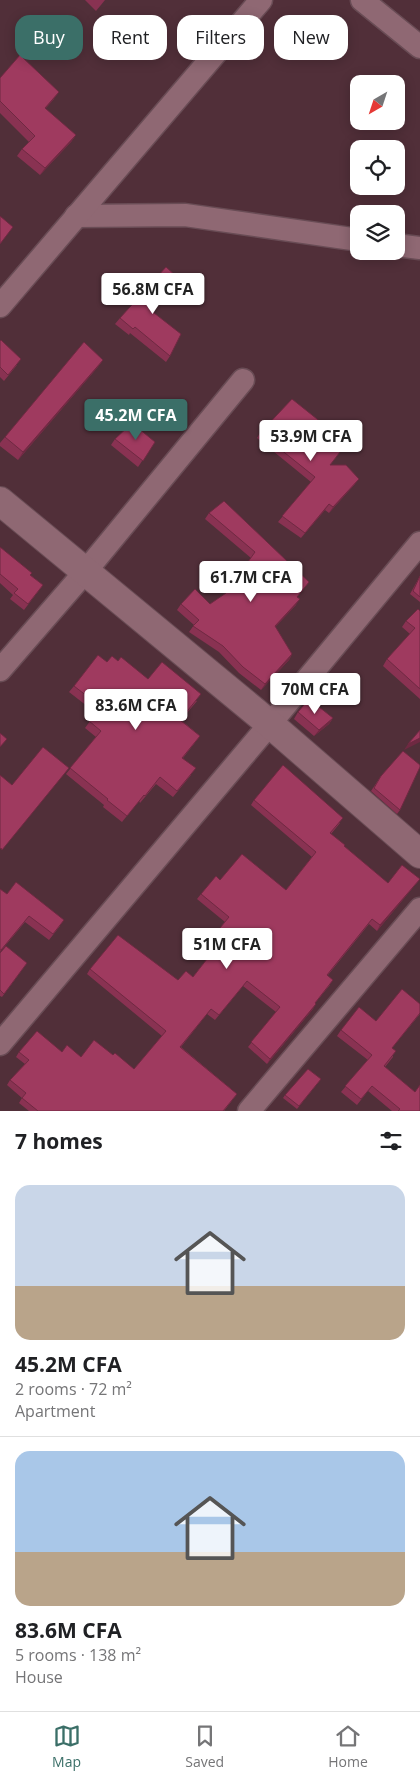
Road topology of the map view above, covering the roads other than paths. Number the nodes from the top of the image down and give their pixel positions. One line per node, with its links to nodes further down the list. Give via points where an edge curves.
1 (261, 0): 4 (street)
2 (362, 0): 3 (street)
3 (420, 47)
4 (76, 216): 5 (street, via 186,215); 8 (street)
5 (350, 239)
6 (405, 246): 7 (street)
7 (420, 248)
8 (0, 306)
9 (243, 380): 12 (street)
10 (0, 501): 12 (street)
11 (420, 543): 14 (street)
12 (85, 572): 13 (street); 14 (street)
13 (0, 670)
14 (270, 724): 15 (street); 17 (street)
15 (420, 854)
16 (420, 909): 18 (street)
17 (0, 1044)
18 (249, 1111)

